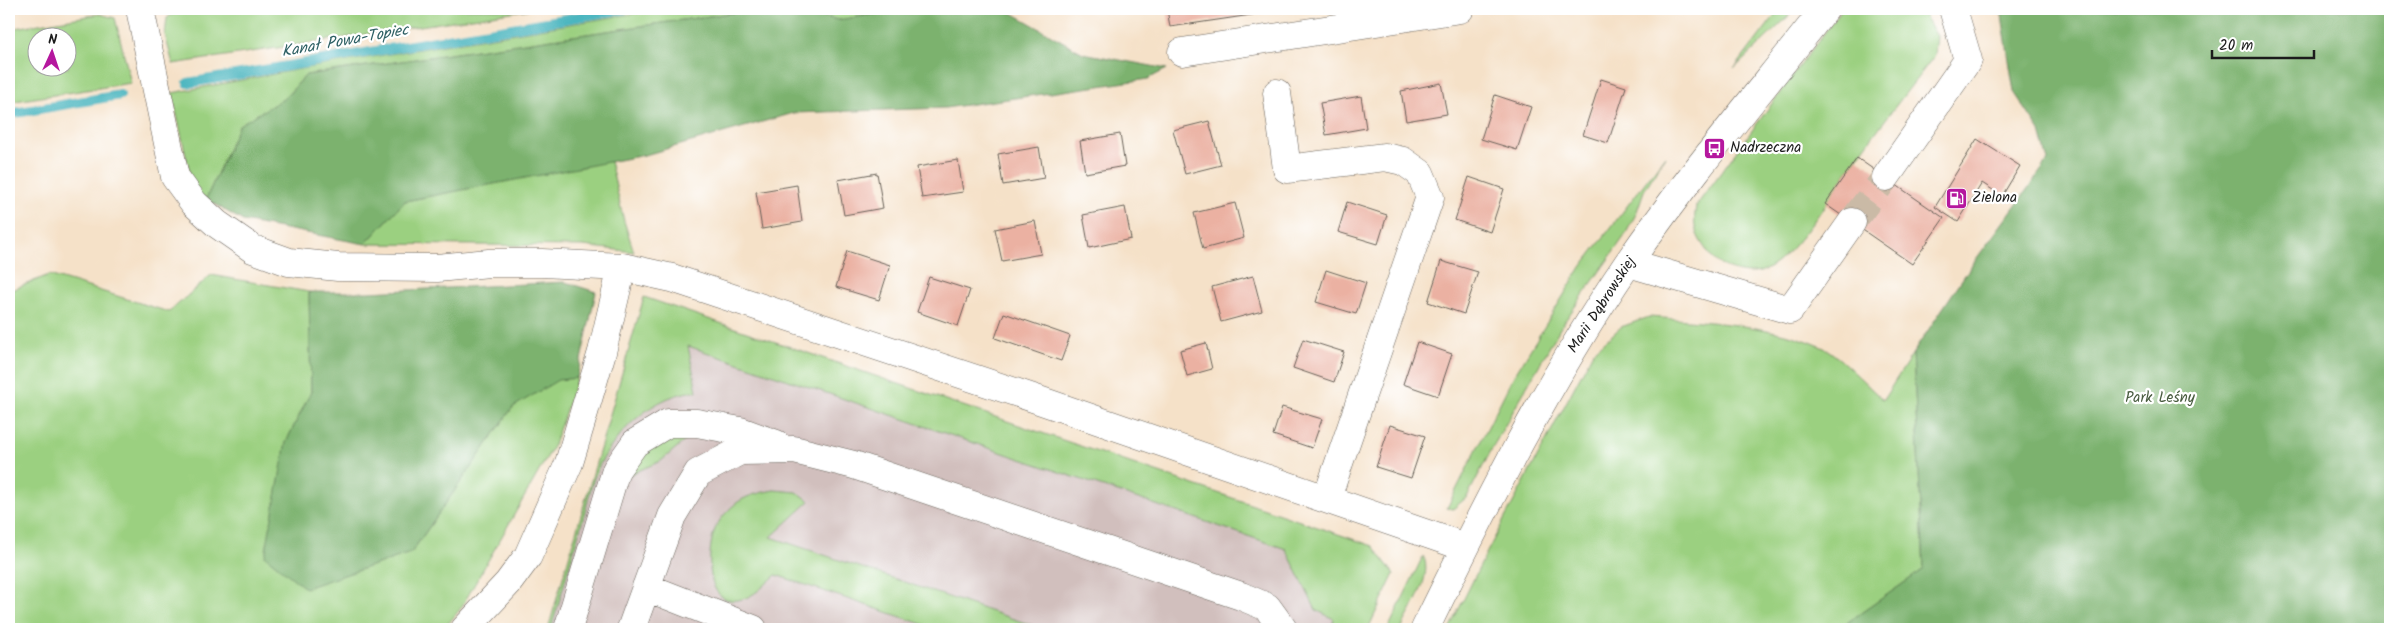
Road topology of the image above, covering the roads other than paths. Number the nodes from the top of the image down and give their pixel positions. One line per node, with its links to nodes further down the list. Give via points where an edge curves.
1 (140, 9): 10 (street, via 175,177 194,204 253,249 289,262 338,268 437,268 488,263)
2 (1460, 9): 5 (street)
3 (1825, 9): 9 (street, Marii Dąbrowskiej, via 1714,148)
4 (1953, 9): 7 (street, via 1968,60)
5 (1182, 52)
6 (1277, 93): 12 (street, via 1287,169 1385,158 1402,161 1420,173 1430,197)
7 (1886, 177)
8 (1852, 222): 9 (street, via 1790,310)
9 (1628, 263): 13 (street, Marii Dąbrowskiej, via 1556,375)
10 (622, 267): 12 (street, via 672,278); 15 (street, via 602,352 569,463 528,556)
11 (794, 450): 14 (street, via 740,451 698,473 672,516); 16 (street, via 740,431 697,423 668,423 635,443 616,470); 19 (street, via 854,465 1241,596 1267,607)
12 (1327, 498): 13 (street)
13 (1465, 547): 20 (street, Marii Dąbrowskiej)
14 (646, 587): 17 (street); 18 (street)
15 (465, 629)
16 (568, 629)
17 (630, 629)
18 (753, 629)
19 (1283, 629)
20 (1424, 629)

